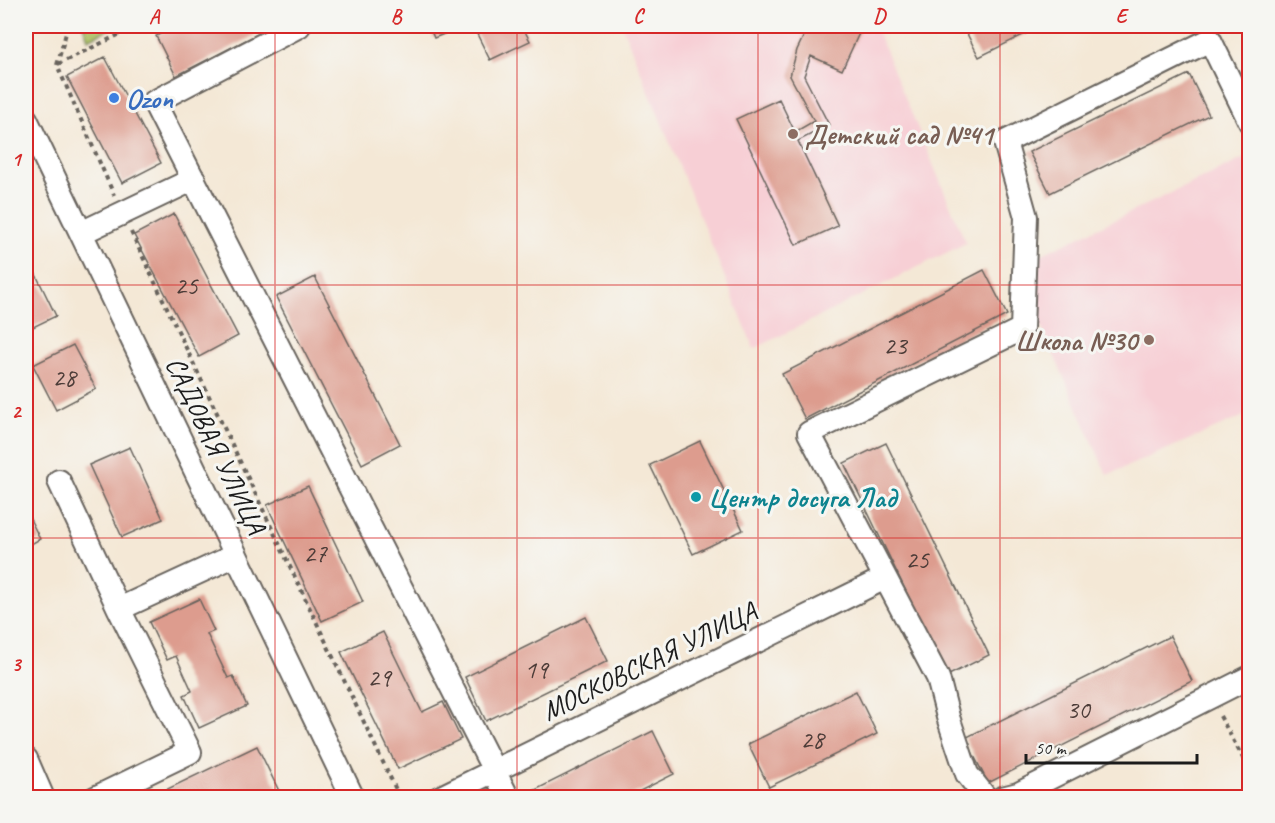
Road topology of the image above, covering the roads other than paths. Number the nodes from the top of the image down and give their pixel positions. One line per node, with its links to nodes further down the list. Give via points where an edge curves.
1 (299, 26): 5 (street, via 154,102)
2 (1207, 33): 4 (street); 9 (street, via 1005,142 1026,217 1022,329 809,434)
3 (26, 119): 6 (street, САДОВАЯ УЛИЦА)
4 (1250, 122)
5 (194, 179): 6 (street); 13 (street)
6 (81, 233): 8 (street, САДОВАЯ УЛИЦА)
7 (59, 481): 10 (street)
8 (236, 555): 10 (street); 16 (street, САДОВАЯ УЛИЦА)
9 (885, 578): 13 (street, МОСКОВСКАЯ УЛИЦА); 19 (street, via 938,678 967,774)
10 (119, 609): 15 (street, via 190,752)
11 (1250, 677): 20 (street, via 1018,794)
12 (26, 759): 14 (street)
13 (495, 770): 17 (street, МОСКОВСКАЯ УЛИЦА); 18 (street)
14 (43, 798)
15 (95, 798)
16 (353, 798)
17 (439, 798)
18 (508, 798)
19 (986, 798)
20 (1002, 798)

